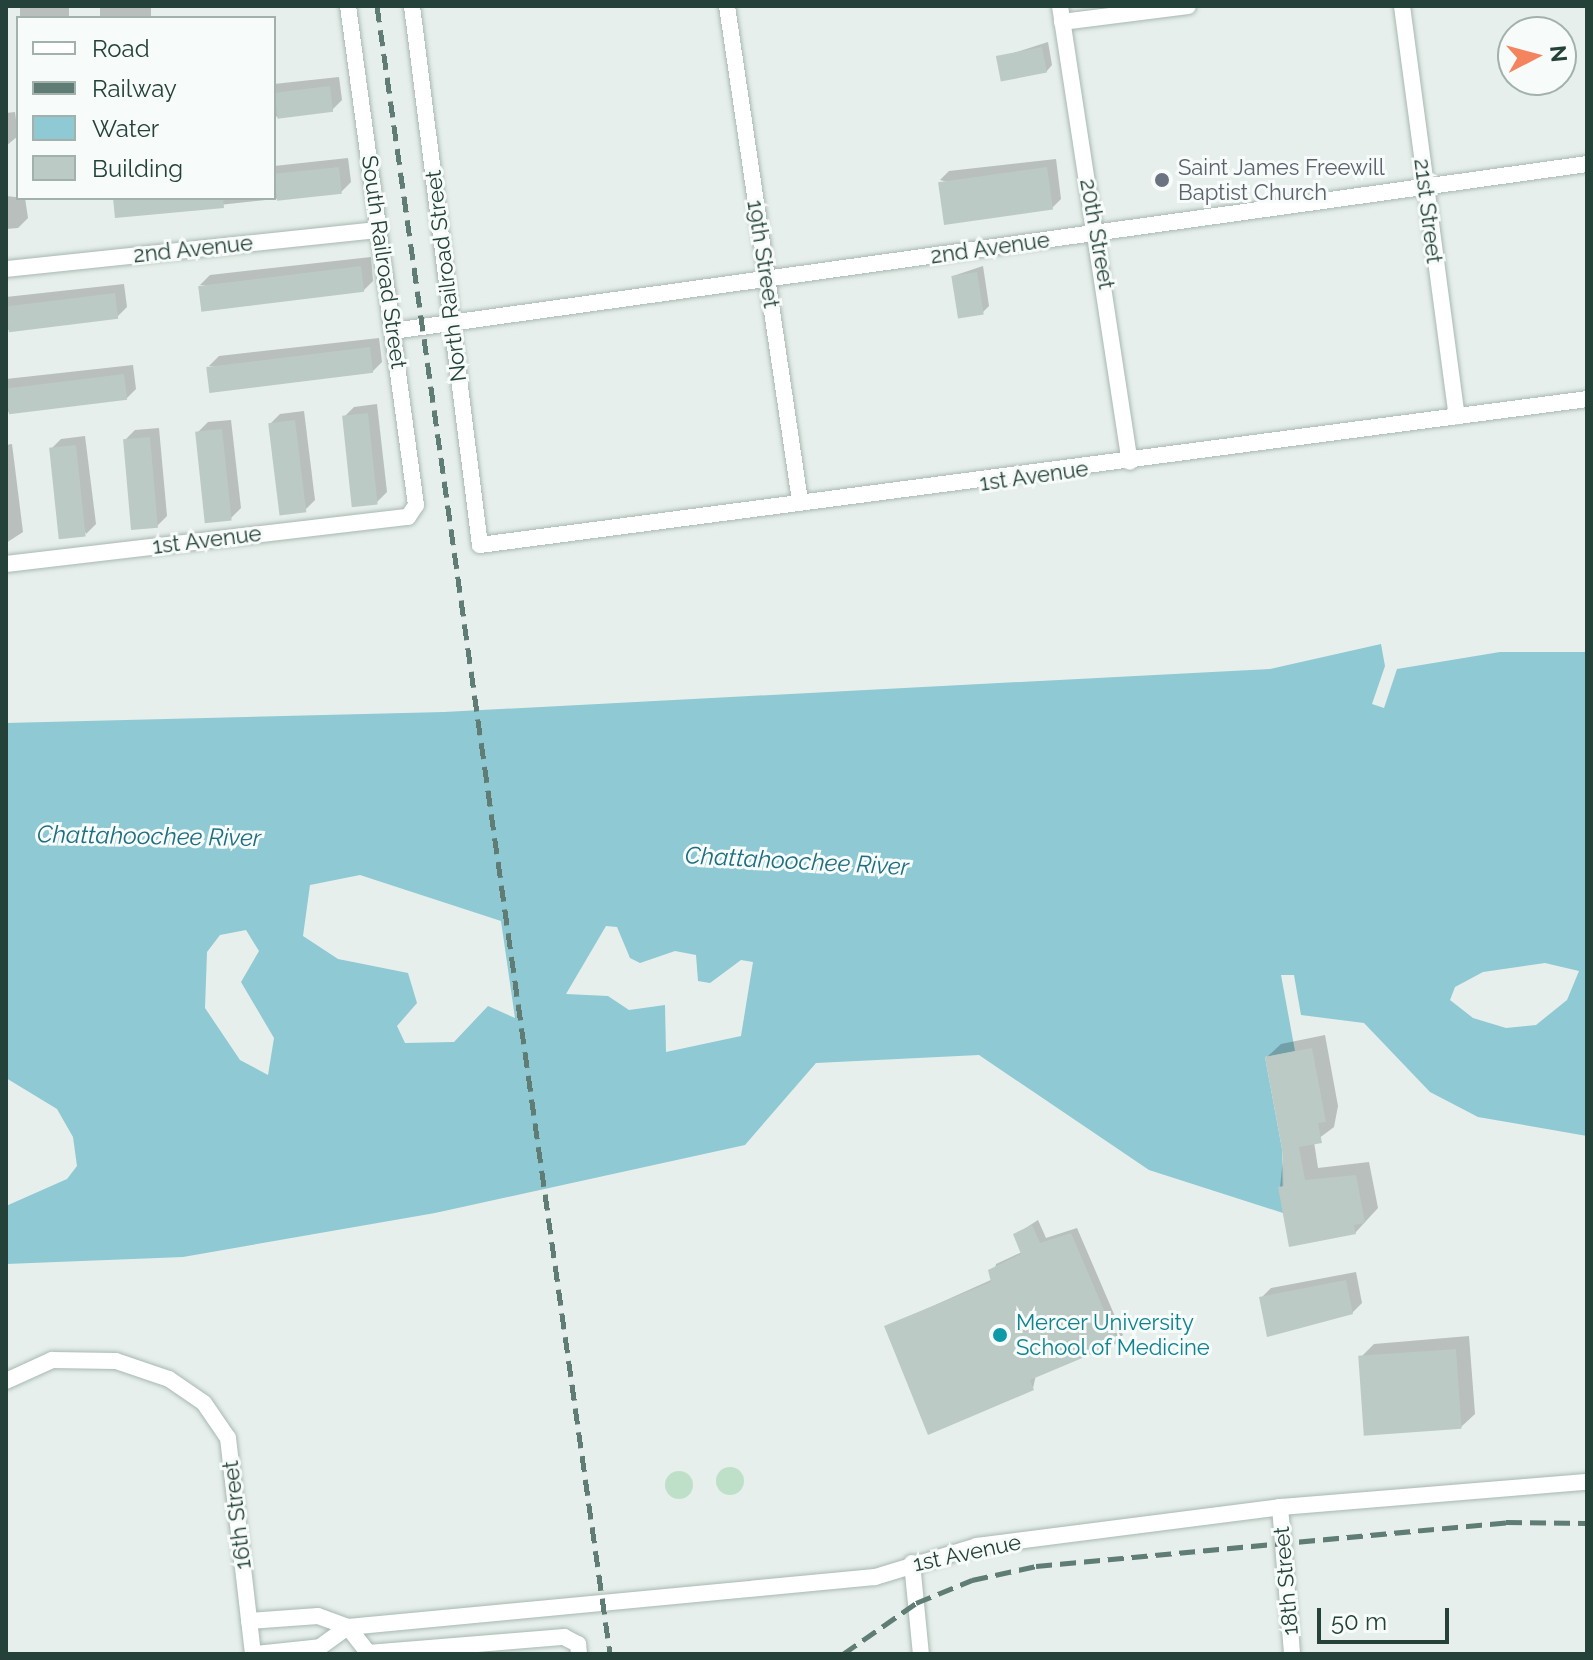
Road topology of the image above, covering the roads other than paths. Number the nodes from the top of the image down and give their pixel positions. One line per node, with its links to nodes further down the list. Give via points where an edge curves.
1 (348, 6): 9 (street, South Railroad Street)
2 (412, 6): 13 (street, North Railroad Street)
3 (727, 6): 12 (street, 19th Street)
4 (1188, 6): 6 (street)
5 (1402, 6): 8 (street, 21st Street)
6 (1061, 14): 10 (street, 20th Street)
7 (1587, 164): 8 (street, 2nd Avenue)
8 (1426, 188): 10 (street, 2nd Avenue); 16 (street, 21st Street)
9 (379, 230): 11 (street, 2nd Avenue); 14 (street, South Railroad Street)
10 (1099, 234): 12 (street, 2nd Avenue); 17 (street, 20th Street)
11 (6, 269)
12 (768, 280): 13 (street, 2nd Avenue); 18 (street, 19th Street)
13 (454, 323): 14 (street, 2nd Avenue); 20 (street, North Railroad Street)
14 (393, 331): 19 (street, South Railroad Street, via 416,505)
15 (1587, 399): 16 (street, 1st Avenue)
16 (1457, 416): 17 (street, 1st Avenue)
17 (1130, 462): 18 (street, 1st Avenue)
18 (800, 501): 20 (street, 1st Avenue)
19 (408, 517): 21 (street, 1st Avenue)
20 (480, 545)
21 (6, 564)
22 (6, 1381): 26 (street, 16th Street, via 52,1360 116,1361 169,1379 204,1403 228,1438)
23 (1587, 1482): 24 (street, 1st Avenue)
24 (1280, 1507): 25 (street, 1st Avenue, via 977,1546); 31 (street, 18th Street)
25 (912, 1563): 27 (street, 1st Avenue, via 875,1577); 30 (street)
26 (249, 1621): 27 (street, 1st Avenue, via 318,1616); 28 (street, 16th Street)
27 (348, 1627): 28 (street, 1st Avenue, via 320,1647); 29 (street, via 368,1653 564,1637 578,1644)
28 (254, 1654)
29 (579, 1654)
30 (921, 1654)
31 (1292, 1654)

